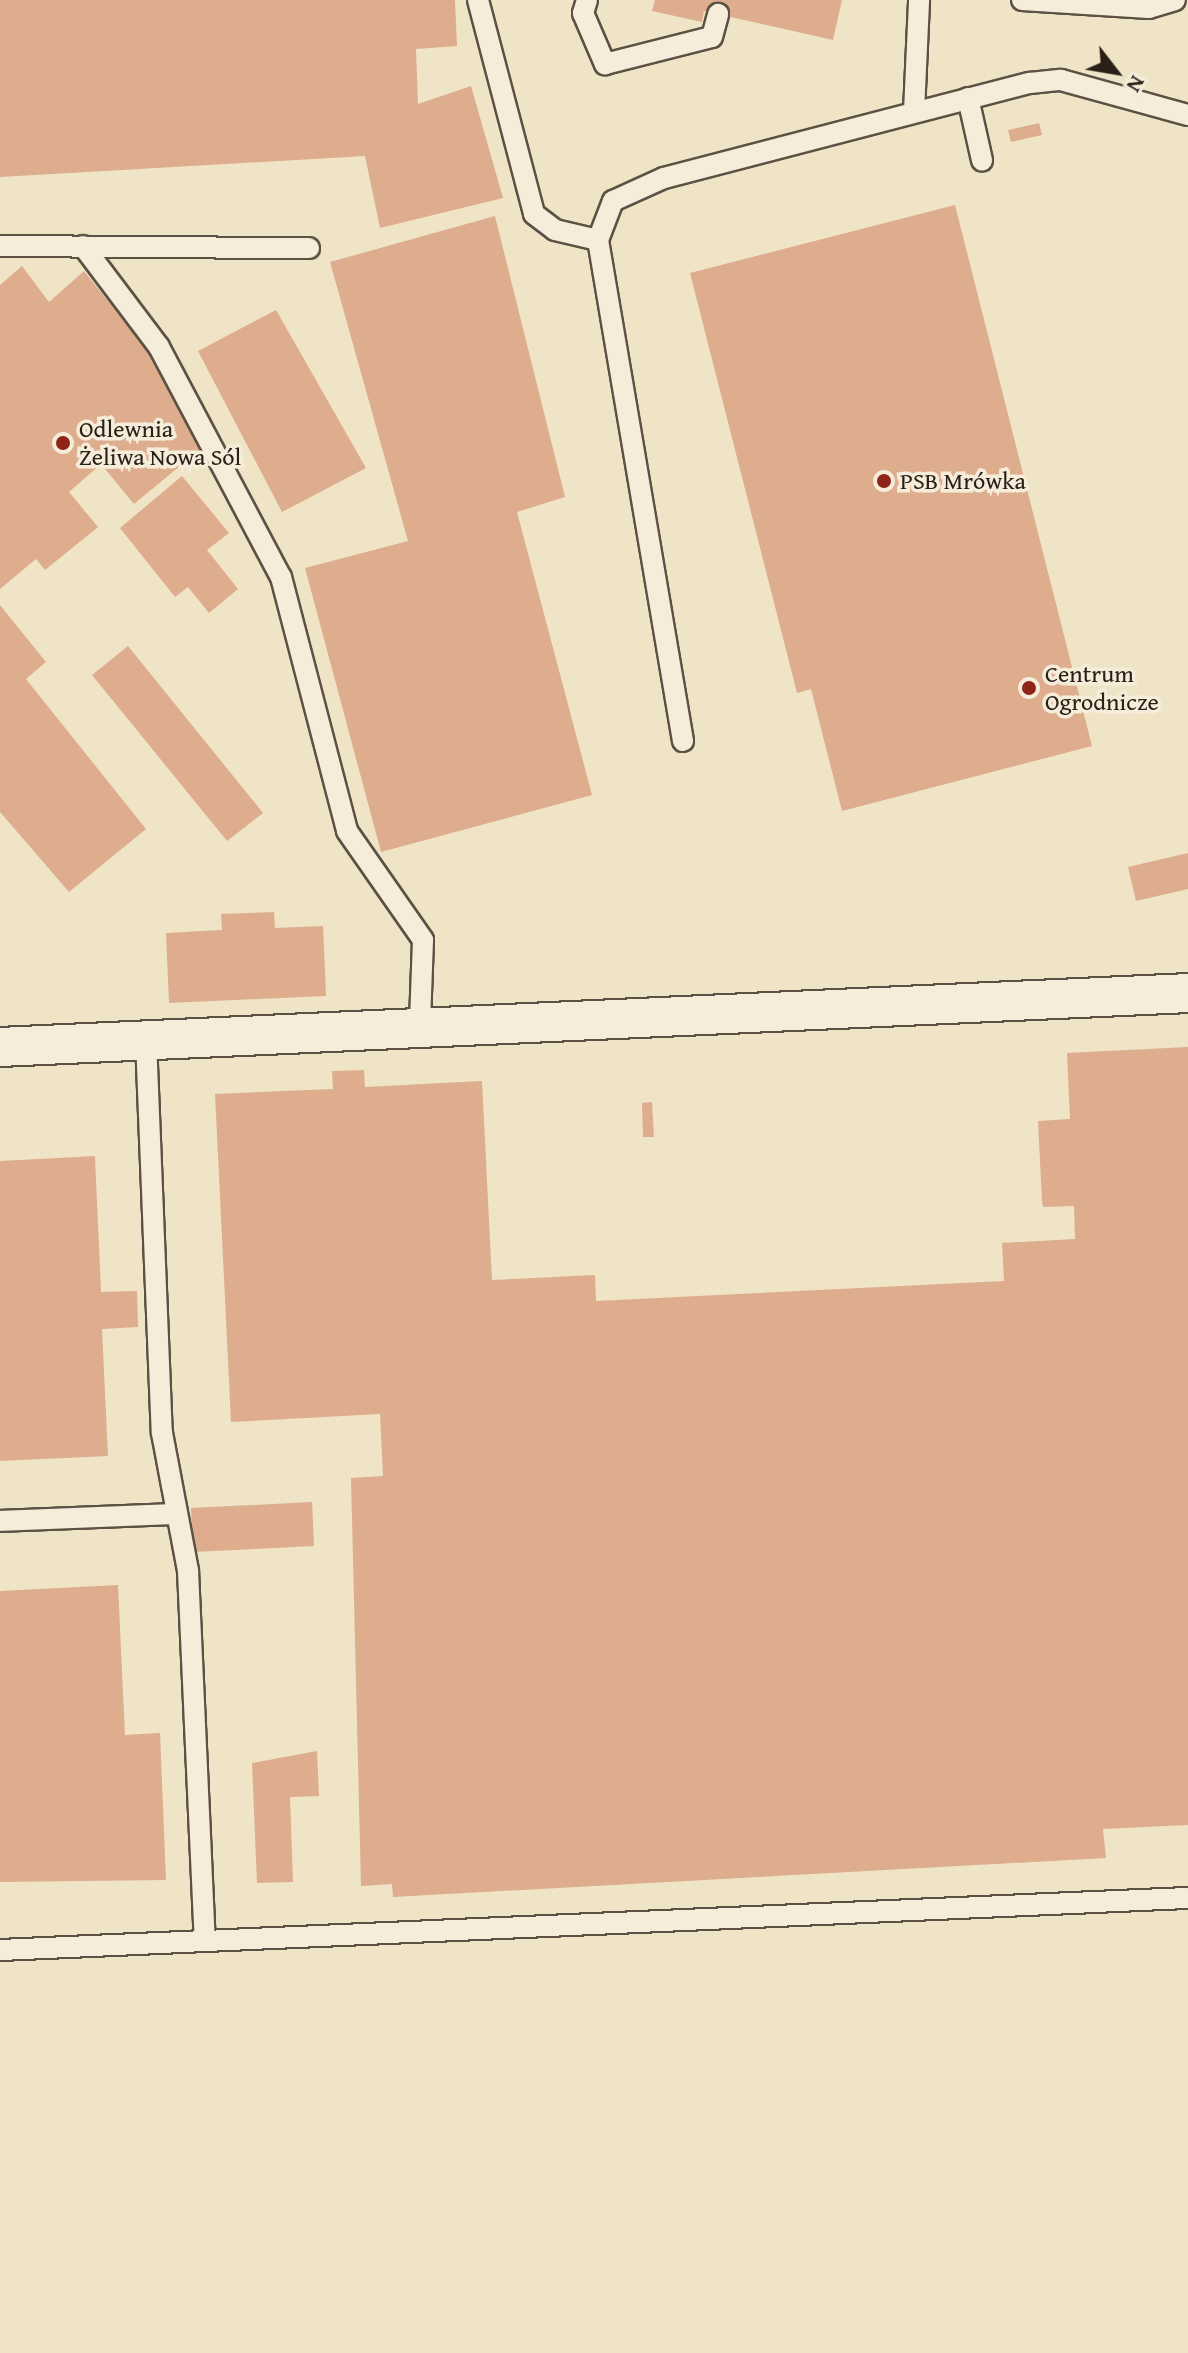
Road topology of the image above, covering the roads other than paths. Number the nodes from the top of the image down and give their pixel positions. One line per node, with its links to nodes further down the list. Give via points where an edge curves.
1 (478, 0): 11 (lane, via 534,214 555,230)
2 (587, 0): 6 (lane, via 583,13 605,64 712,37)
3 (919, 0): 8 (lane)
4 (1022, 0): 5 (lane, via 1149,8)
5 (1175, 0)
6 (718, 14)
7 (968, 98): 8 (lane); 9 (lane, via 1061,80); 10 (lane)
8 (914, 112): 11 (lane, via 664,178 613,201)
9 (1188, 115)
10 (982, 160)
11 (598, 240): 15 (lane)
12 (0, 246): 13 (lane)
13 (83, 246): 14 (lane); 17 (lane, via 159,347 281,577 347,831 423,940)
14 (309, 248)
15 (683, 741)
16 (1188, 993): 17 (street)
17 (420, 1023): 18 (street)
18 (146, 1040): 19 (street); 20 (lane, via 162,1433)
19 (0, 1047)
20 (177, 1514): 21 (lane); 23 (lane, via 188,1571)
21 (0, 1521)
22 (1188, 1898): 23 (lane)
23 (205, 1940): 24 (lane)
24 (0, 1950)

